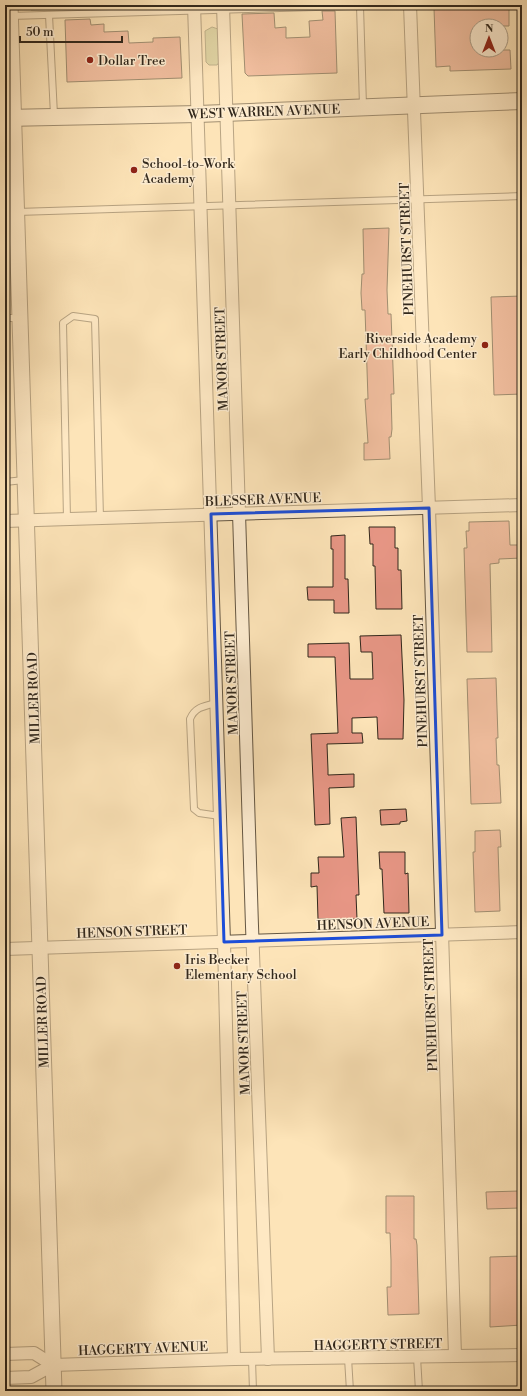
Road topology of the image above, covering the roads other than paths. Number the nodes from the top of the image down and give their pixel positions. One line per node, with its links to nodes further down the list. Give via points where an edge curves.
1 (386, 5): 3 (lane)
2 (410, 5): 9 (street, PINEHURST STREET)
3 (360, 6): 4 (lane); 10 (lane)
4 (224, 7): 5 (lane); 11 (street, MANOR STREET)
5 (194, 8): 7 (lane); 12 (street, MANOR STREET)
6 (9, 13): 7 (lane); 14 (street, MILLER ROAD)
7 (49, 15): 13 (lane)
8 (522, 101): 9 (main road, WEST WARREN AVENUE)
9 (415, 105): 10 (main road, WEST WARREN AVENUE); 16 (street, PINEHURST STREET)
10 (363, 108): 11 (main road, WEST WARREN AVENUE)
11 (227, 113): 12 (main road, WEST WARREN AVENUE); 17 (street, MANOR STREET)
12 (198, 114): 13 (main road, WEST WARREN AVENUE); 18 (street, MANOR STREET)
13 (54, 117): 14 (main road, WEST WARREN AVENUE)
14 (10, 118): 19 (street, MILLER ROAD)
15 (522, 196): 16 (lane)
16 (418, 200): 17 (lane); 25 (street, PINEHURST STREET)
17 (230, 206): 18 (lane); 27 (street, MANOR STREET)
18 (201, 208): 19 (lane); 26 (street, MANOR STREET)
19 (17, 212): 21 (street, MILLER ROAD)
20 (5, 318): 21 (lane)
21 (21, 318): 22 (street, MILLER ROAD)
22 (26, 480): 23 (lane); 30 (street, MILLER ROAD)
23 (5, 482)
24 (522, 505): 25 (street, BLESSER AVENUE)
25 (428, 508): 27 (street, BLESSER AVENUE); 35 (street, PINEHURST STREET)
26 (211, 514): 27 (street, BLESSER AVENUE); 28 (street, BLESSER AVENUE); 32 (street, MANOR STREET)
27 (240, 514): 36 (street, MANOR STREET)
28 (100, 518): 29 (street, BLESSER AVENUE); 29 (lane, via 95,319 73,316 63,322)
29 (67, 519): 30 (street, BLESSER AVENUE)
30 (27, 520): 31 (street, BLESSER AVENUE); 38 (street, MILLER ROAD)
31 (5, 521)
32 (217, 703): 33 (street, MANOR STREET); 33 (lane, via 198,708 190,720 194,809 199,813)
33 (220, 816): 37 (street, MANOR STREET)
34 (522, 932): 35 (street, HENSON AVENUE)
35 (442, 935): 36 (street, HENSON AVENUE); 42 (street, PINEHURST STREET)
36 (253, 941): 37 (street, HENSON AVENUE); 47 (street, MANOR STREET)
37 (224, 942): 38 (street, HENSON STREET); 45 (street, MANOR STREET)
38 (40, 948): 39 (street); 48 (street, MILLER ROAD)
39 (5, 949)
40 (5, 1354): 48 (street, via 34,1354)
41 (522, 1355): 42 (street, HAGGERTY STREET)
42 (455, 1356): 43 (street, HAGGERTY STREET)
43 (417, 1357): 44 (street, HAGGERTY STREET); 53 (lane)
44 (348, 1358): 47 (street, HAGGERTY STREET); 52 (lane)
45 (234, 1359): 46 (street, HAGGERTY STREET); 48 (street, HAGGERTY AVENUE)
46 (252, 1359): 47 (street, HAGGERTY STREET); 51 (lane)
47 (268, 1359)
48 (53, 1365): 49 (street, HAGGERTY AVENUE, via 31,1377); 50 (street, MILLER ROAD)
49 (5, 1378)
50 (54, 1391)
51 (253, 1391)
52 (350, 1391)
53 (419, 1391)

